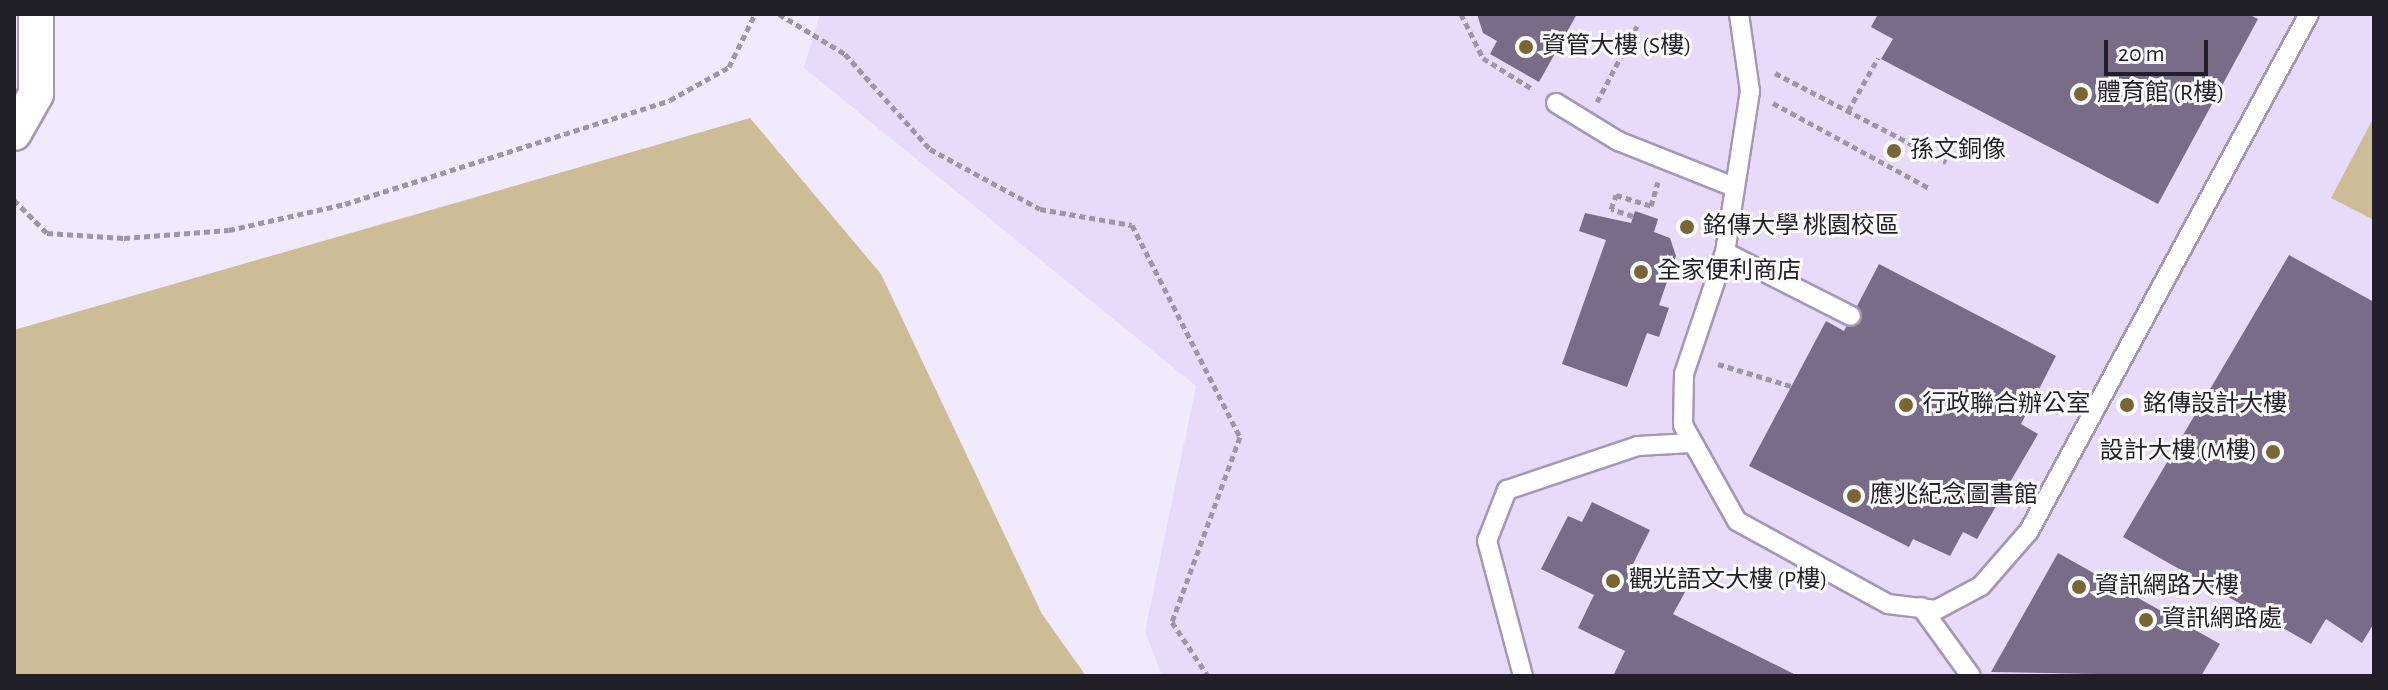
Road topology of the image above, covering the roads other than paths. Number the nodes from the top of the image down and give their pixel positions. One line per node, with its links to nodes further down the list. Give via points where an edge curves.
1 (36, 14): 5 (street, via 36,94)
2 (1739, 14): 6 (lane, via 1750,91)
3 (2309, 14): 10 (lane, via 2029,531 1981,586 1936,610)
4 (1556, 103): 6 (lane, via 1618,141)
5 (14, 133)
6 (1734, 187): 7 (lane)
7 (1725, 252): 8 (lane); 9 (lane, via 1684,374 1683,425)
8 (1851, 316)
9 (1691, 443): 10 (lane, via 1737,521 1888,604); 11 (lane, via 1638,446 1507,490 1487,541)
10 (1921, 607): 12 (lane)
11 (1523, 676)
12 (1971, 676)

